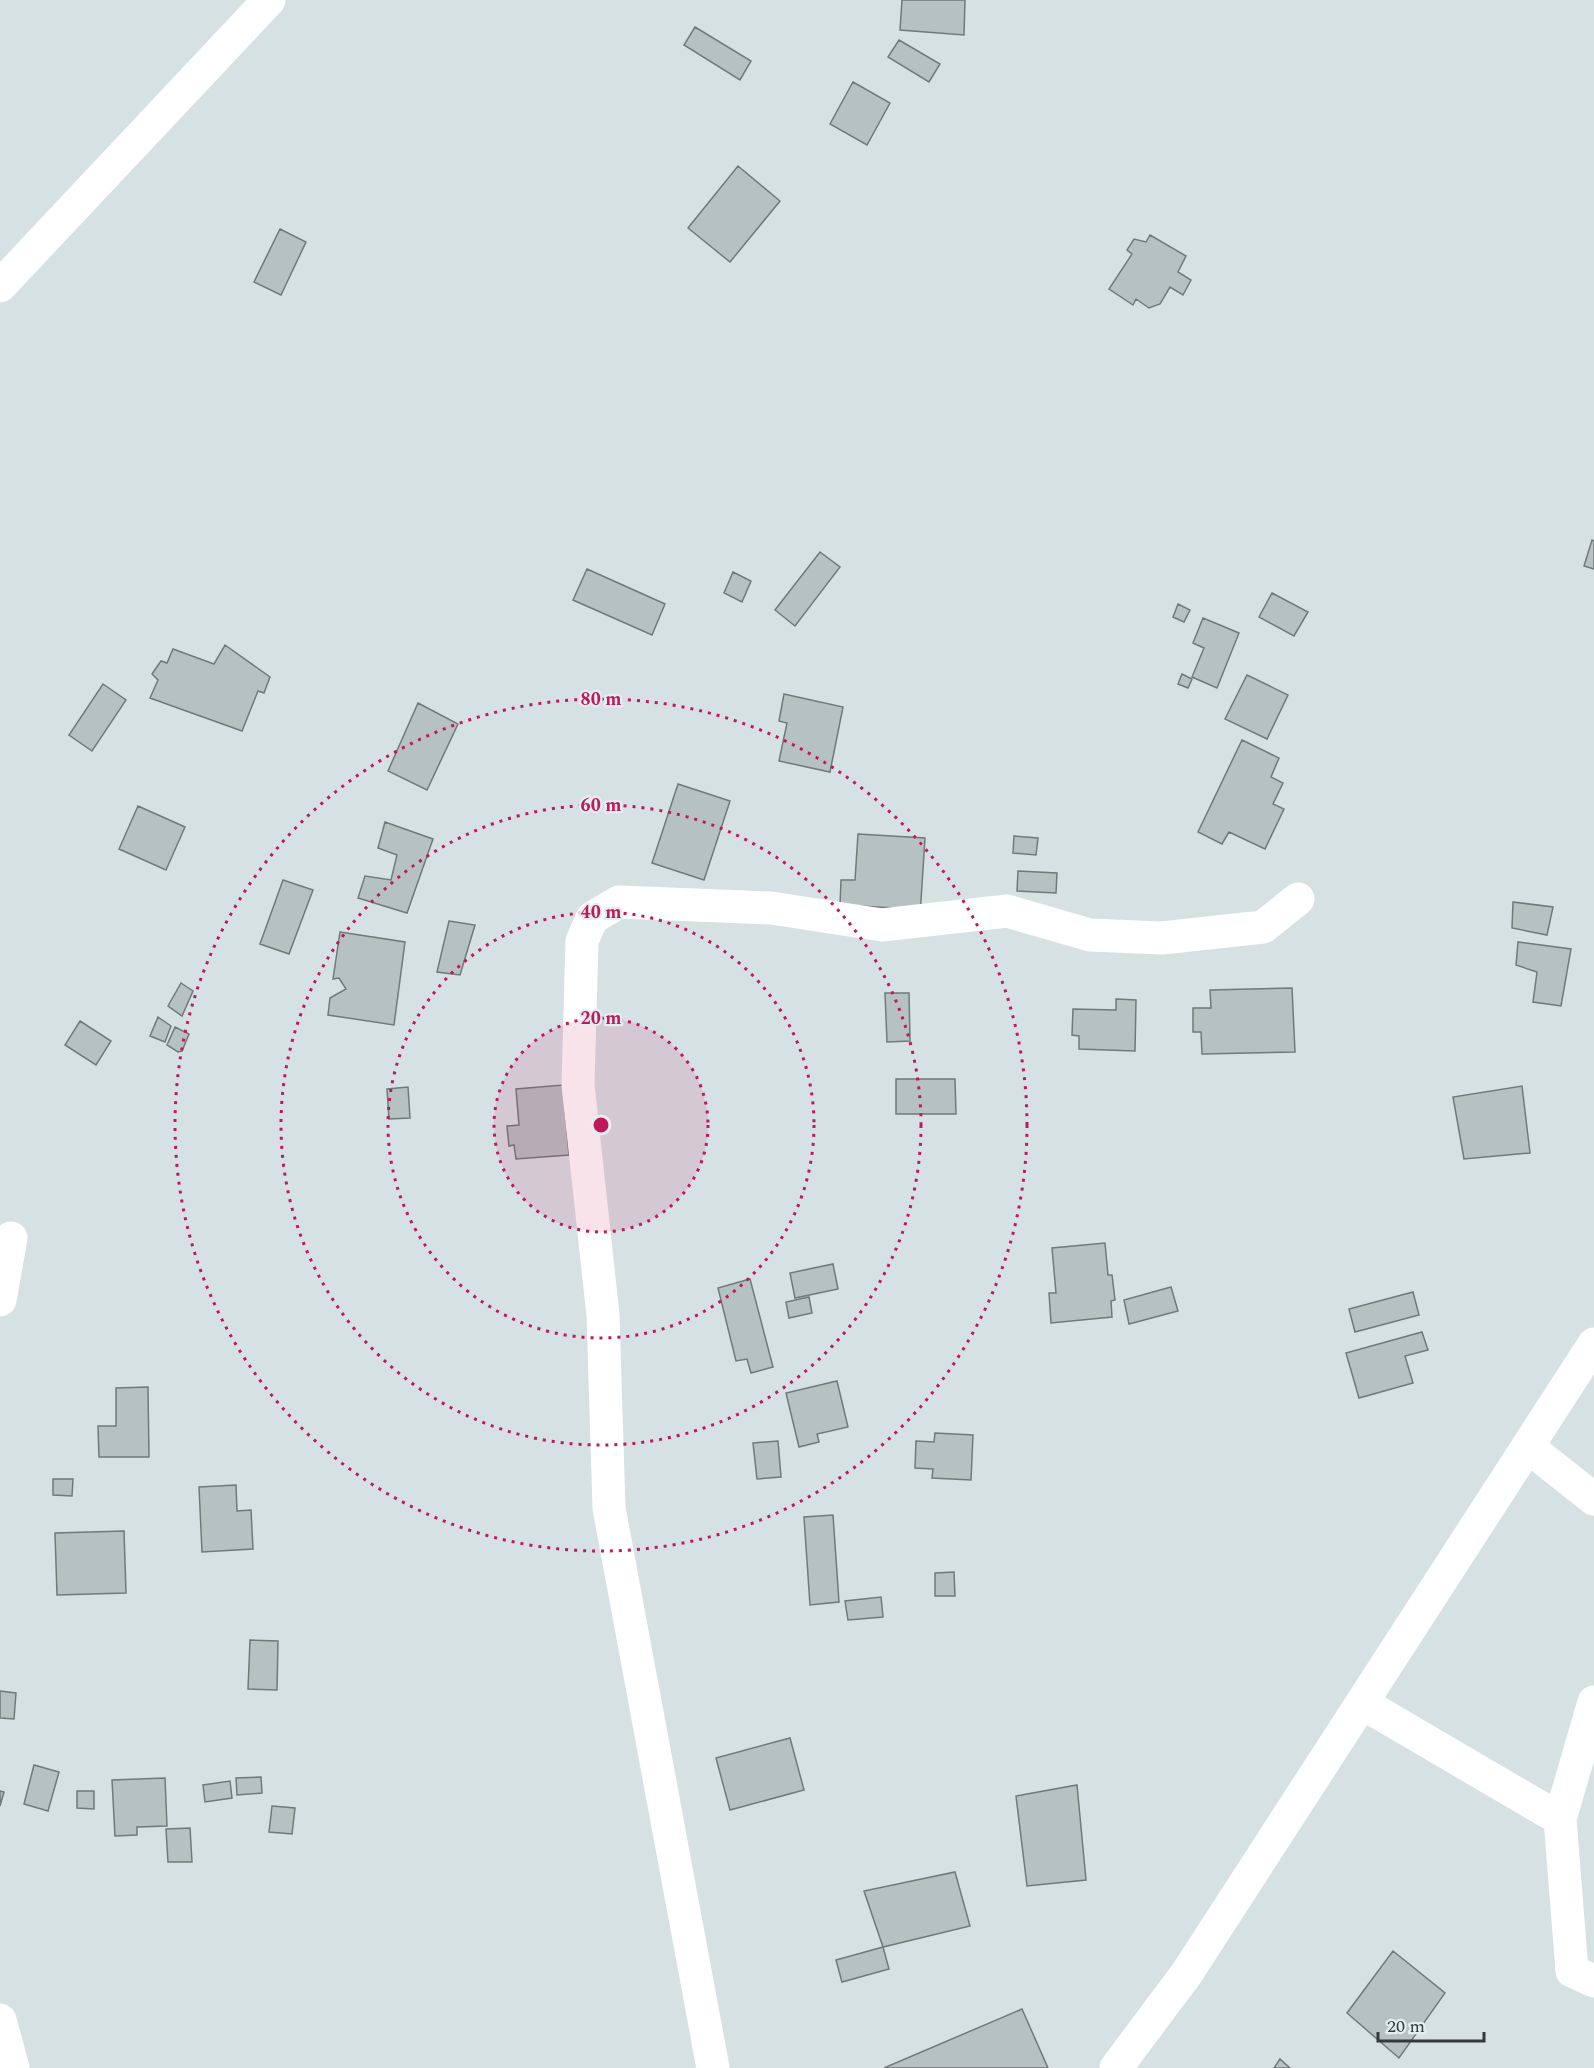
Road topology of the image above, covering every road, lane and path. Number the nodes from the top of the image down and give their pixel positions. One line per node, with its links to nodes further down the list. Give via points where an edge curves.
1 (268, 0): 2 (street)
2 (0, 286)
3 (1298, 899): 15 (street, via 1263,927 1162,938 1090,935 1007,911 882,925 771,908 619,902 592,918 582,940 578,1085 603,1315 609,1508)
4 (11, 1238): 5 (street)
5 (0, 1300)
6 (1594, 1344): 7 (street)
7 (1528, 1447): 8 (street); 10 (street)
8 (1594, 1499)
9 (1594, 1702): 11 (street)
10 (1362, 1703): 11 (street); 16 (street, via 1187,1973)
11 (1560, 1819): 12 (street, via 1572,1971)
12 (1594, 1981)
13 (0, 2020): 14 (street)
14 (13, 2068)
15 (713, 2068)
16 (1116, 2068)

